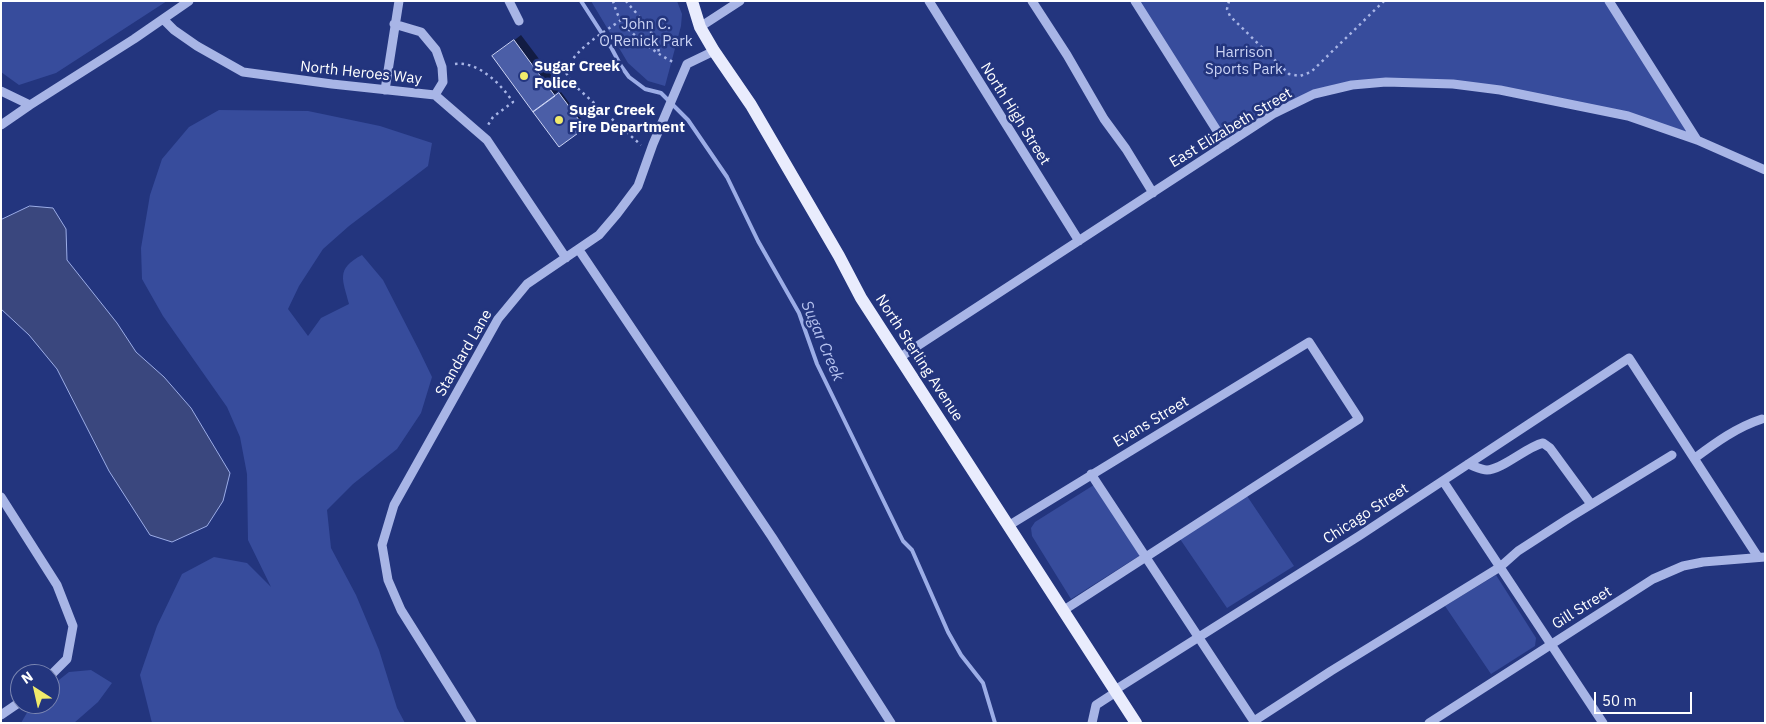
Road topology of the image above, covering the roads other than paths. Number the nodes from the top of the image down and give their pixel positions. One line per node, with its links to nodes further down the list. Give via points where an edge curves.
1 (189, 1): 10 (street)
2 (399, 1): 12 (street)
3 (509, 1): 11 (street)
4 (692, 1): 13 (main road, North Sterling Avenue)
5 (740, 1): 13 (street)
6 (928, 1): 24 (street, North High Street)
7 (1032, 1): 23 (street)
8 (1135, 1): 21 (street)
9 (1609, 1): 20 (street)
10 (163, 19): 15 (street, North Heroes Way, via 197,46 243,72); 18 (street)
11 (519, 20)
12 (394, 24): 15 (street); 17 (street, via 421,32 436,50 443,82)
13 (700, 27): 14 (main road, North Sterling Avenue)
14 (714, 51): 25 (street, Standard Lane, via 687,64 652,144 638,186 599,236); 27 (main road, North Sterling Avenue, via 751,105 861,298)
15 (384, 90): 17 (street, North Heroes Way)
16 (1, 91): 18 (street)
17 (435, 95): 26 (street, North Heroes Way, via 487,140)
18 (30, 105): 19 (street)
19 (1, 126)
20 (1697, 140): 21 (street, East Elizabeth Street, via 1628,116 1500,90 1453,84 1386,82 1352,85 1314,94 1273,114); 22 (street, East Elizabeth Street)
21 (1226, 145): 23 (street, East Elizabeth Street)
22 (1765, 170)
23 (1152, 193): 24 (street, East Elizabeth Street)
24 (1079, 241): 27 (street, East Elizabeth Street)
25 (579, 250): 26 (street, Standard Lane); 47 (street, via 772,537)
26 (566, 258): 45 (street, Standard Lane, via 527,284 498,319 394,505 382,545 388,580 401,610)
27 (899, 358): 36 (main road, North Sterling Avenue)
28 (1762, 419): 30 (street, via 1748,424)
29 (1672, 455): 35 (street)
30 (1695, 458): 31 (street, Chicago Street, via 1629,358); 38 (street)
31 (1468, 464): 33 (street, Chicago Street); 35 (street, via 1494,469 1543,443)
32 (1091, 474): 36 (street, Evans Street); 37 (street); 37 (street, Evans Street, via 1309,342 1359,419)
33 (1444, 481): 39 (street); 41 (street, Chicago Street)
34 (1, 497): 43 (street, via 57,585 73,626 67,659)
35 (1591, 504): 39 (street, via 1518,551)
36 (1008, 526): 40 (main road, North Sterling Avenue)
37 (1146, 557): 40 (street); 41 (street)
38 (1761, 557): 42 (street, Gill Street, via 1683,566 1653,579)
39 (1500, 567): 42 (street); 46 (street)
40 (1064, 610): 44 (main road, North Sterling Avenue)
41 (1198, 638): 44 (street, Chicago Street); 46 (street)
42 (1550, 644): 50 (street, Gill Street); 51 (street)
43 (60, 666)
44 (1116, 691): 48 (street, Chicago Street, via 1096,705); 49 (main road, North Sterling Avenue)
45 (470, 720)
46 (1254, 722)
47 (891, 723)
48 (1092, 723)
49 (1136, 723)
50 (1429, 723)
51 (1603, 723)

